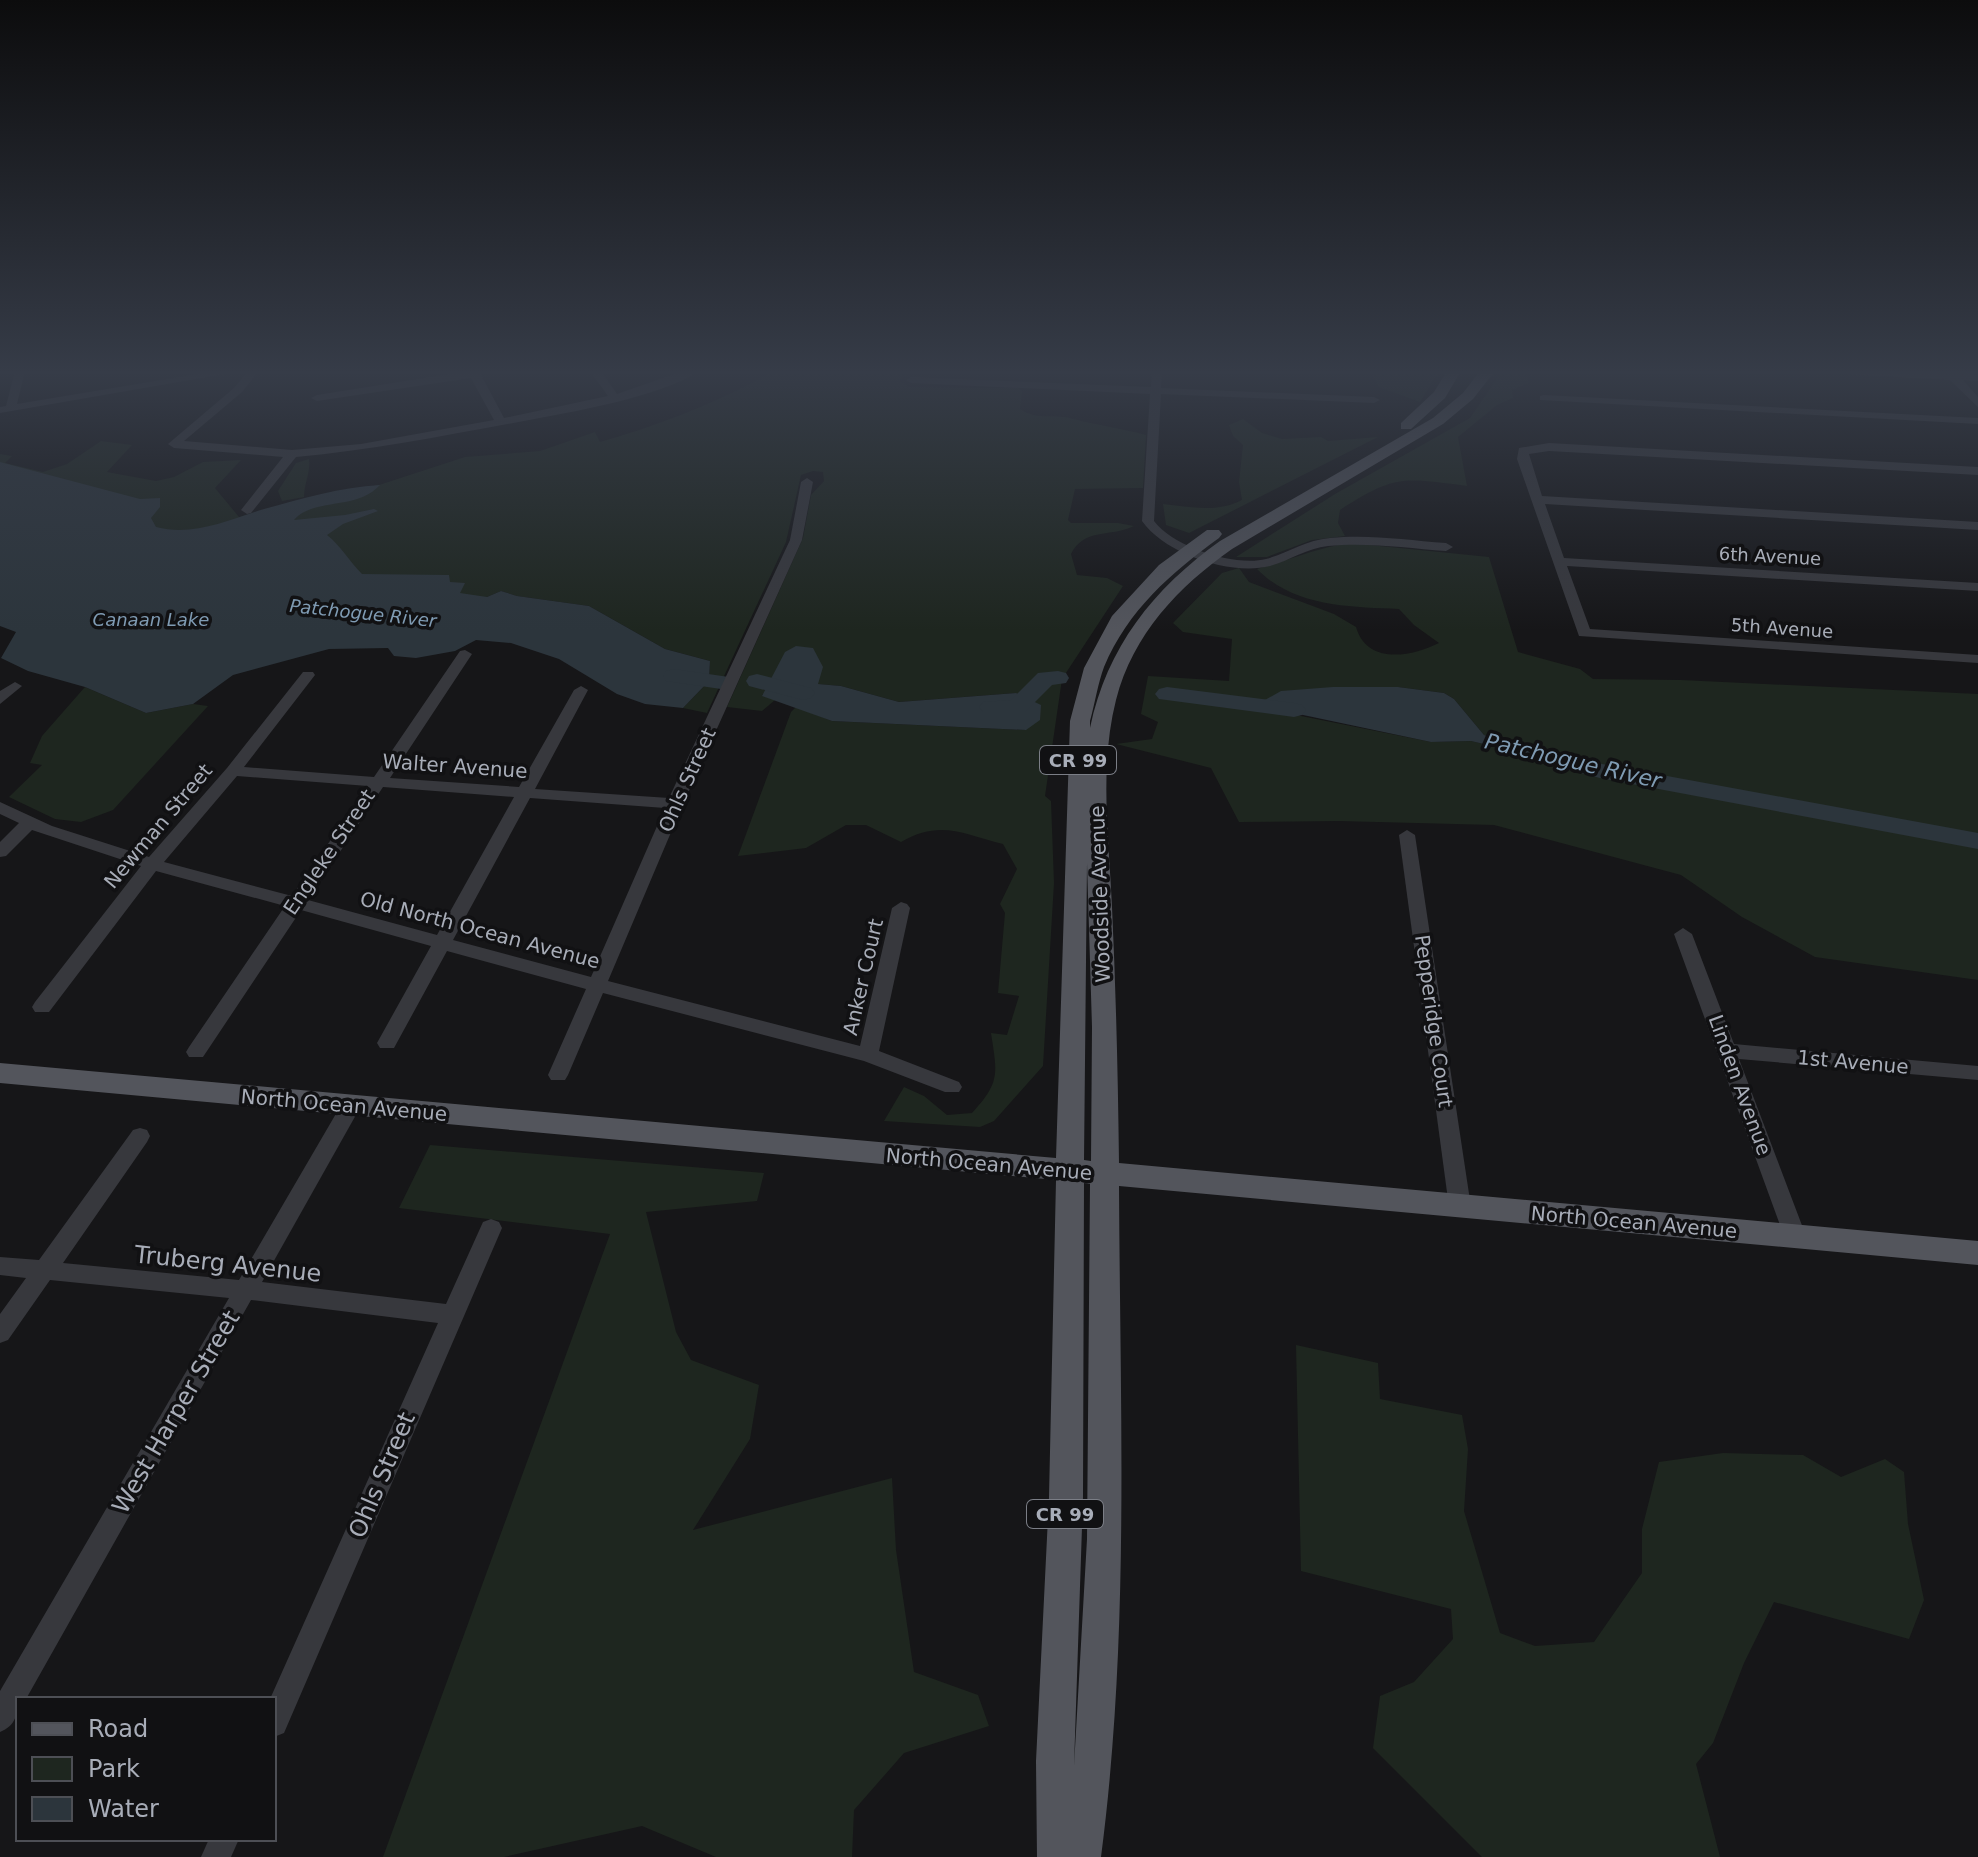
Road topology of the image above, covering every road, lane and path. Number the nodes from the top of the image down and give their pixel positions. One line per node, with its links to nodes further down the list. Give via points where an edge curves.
1 (289, 458): 10 (street)
2 (1152, 458): 13 (street, via 1148,521 1159,535)
3 (1355, 458): 13 (main road, Woodside Avenue / CR 99)
4 (1372, 458): 13 (main road, Woodside Avenue / CR 99)
5 (1523, 458): 9 (street)
6 (1740, 458): 7 (street)
7 (1978, 471)
8 (807, 482): 25 (street, Ohls Street, via 796,540)
9 (1539, 500): 11 (street); 14 (street)
10 (247, 510)
11 (1978, 526)
12 (1446, 547): 13 (street, via 1314,543 1261,564)
13 (1199, 553): 47 (main road, Woodside Avenue / CR 99, via 1154,580 1119,620 1094,668 1082,707); 48 (main road, Woodside Avenue / CR 99, via 1133,637 1110,684 1100,725 1096,786)
14 (1560, 562): 15 (street, 6th Avenue); 17 (street, 5th Avenue, via 1584,633)
15 (1978, 587)
16 (465, 654): 23 (street, Engleke Street)
17 (1978, 659)
18 (308, 675): 22 (street, Newman Street)
19 (15, 686): 21 (street)
20 (581, 690): 24 (street)
21 (0, 699)
22 (233, 771): 23 (street, Walter Avenue); 30 (street, Newman Street)
23 (376, 783): 24 (street, Walter Avenue); 31 (street, Engleke Street)
24 (523, 792): 25 (street, Walter Avenue); 34 (street)
25 (675, 804): 35 (street, Ohls Street)
26 (0, 807): 27 (street, Old North Ocean Avenue)
27 (29, 823): 29 (street); 30 (street, Old North Ocean Avenue)
28 (1407, 835): 49 (street, Pepperidge Court)
29 (0, 852)
30 (152, 864): 31 (street, Old North Ocean Avenue); 36 (street, Newman Street)
31 (296, 902): 34 (street, Old North Ocean Avenue); 39 (street, Engleke Street)
32 (901, 908): 40 (street, Anker Court)
33 (1683, 934): 38 (street, Linden Avenue)
34 (441, 941): 35 (street, Old North Ocean Avenue); 37 (street)
35 (597, 985): 40 (street, Old North Ocean Avenue); 43 (street, Ohls Street)
36 (42, 1007)
37 (387, 1043)
38 (1729, 1051): 42 (street, 1st Avenue); 51 (street, Linden Avenue)
39 (196, 1052)
40 (868, 1055): 44 (street, Old North Ocean Avenue)
41 (0, 1073): 45 (main road, North Ocean Avenue)
42 (1978, 1073)
43 (558, 1075)
44 (952, 1087)
45 (351, 1106): 47 (main road, North Ocean Avenue); 55 (street, West Harper Street)
46 (140, 1136): 54 (street)
47 (1070, 1171): 48 (main road, North Ocean Avenue); 60 (main road, CR 99)
48 (1106, 1175): 49 (main road, North Ocean Avenue); 61 (main road, CR 99, via 1104,1539 1094,1764)
49 (1460, 1207): 51 (main road, North Ocean Avenue)
50 (491, 1228): 56 (street, Ohls Street)
51 (1795, 1236): 52 (main road, North Ocean Avenue)
52 (1978, 1253)
53 (0, 1266): 54 (street, Truberg Avenue)
54 (43, 1271): 55 (street, Truberg Avenue); 57 (street)
55 (246, 1290): 56 (street, Truberg Avenue); 58 (street, West Harper Street)
56 (451, 1315): 59 (street, Ohls Street)
57 (0, 1333)
58 (0, 1718)
59 (276, 1718)
60 (1057, 1857)
61 (1081, 1857)

